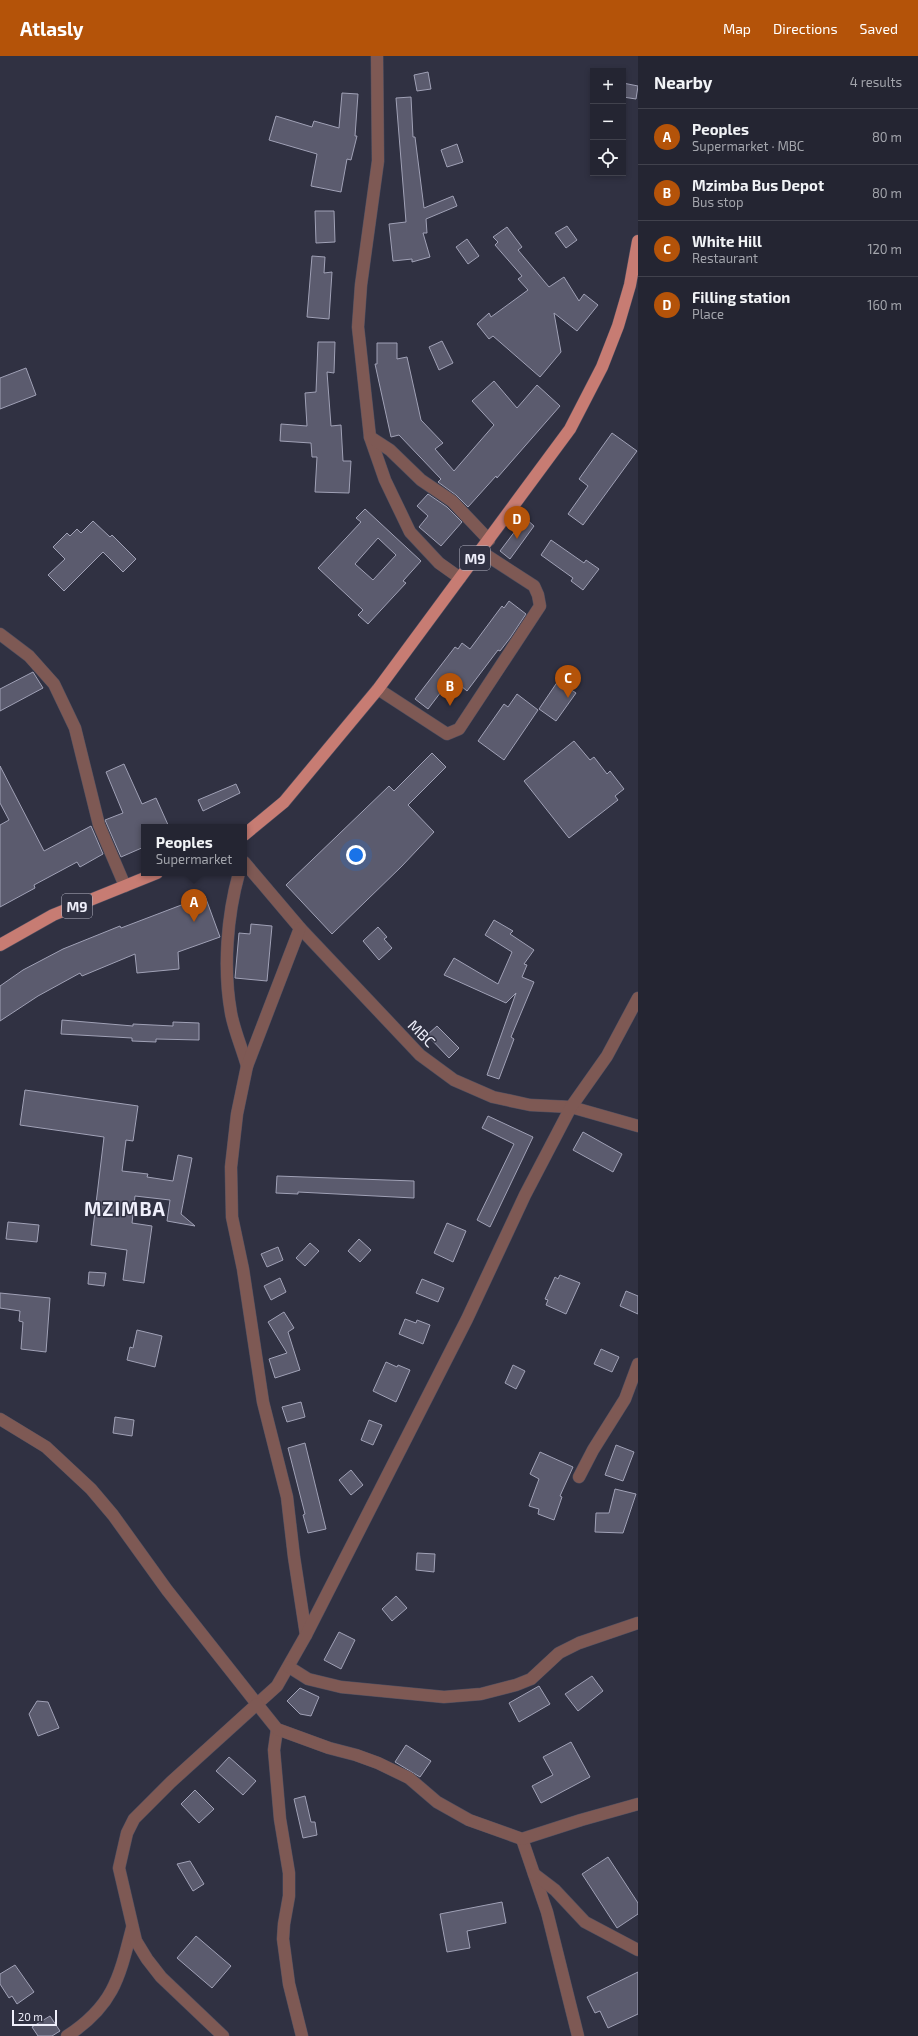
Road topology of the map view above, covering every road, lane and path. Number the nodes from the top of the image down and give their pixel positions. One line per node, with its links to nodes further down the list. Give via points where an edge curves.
1 (377, 56): 3 (street, via 378,161 361,285 358,327)
2 (638, 241): 4 (main road, M9, via 630,285 602,367 570,429)
3 (370, 437): 4 (street, via 390,450 422,480 452,501); 6 (street, via 384,480 410,532 439,563)
4 (489, 540): 5 (main road, M9)
5 (480, 551): 6 (main road, M9); 8 (street, via 534,586 540,606 459,729 447,734)
6 (460, 578): 8 (main road, M9)
7 (0, 634): 13 (street, via 29,656 54,684 75,728 99,825)
8 (378, 689): 9 (main road, M9, via 284,802)
9 (247, 833)
10 (247, 866): 14 (street, MBC)
11 (150, 876): 13 (main road, M9)
12 (238, 876): 17 (street, via 234,889 226,969 231,1014)
13 (125, 886): 15 (main road, M9, via 53,915)
14 (300, 928): 17 (street); 18 (street, MBC, via 420,1055 454,1080 493,1097 530,1104)
15 (0, 945)
16 (638, 998): 18 (street, via 607,1056)
17 (247, 1066): 24 (street, via 237,1114 231,1167 232,1217 243,1269 263,1402 287,1497)
18 (571, 1107): 19 (street, MBC); 24 (street, via 525,1195 467,1319)
19 (638, 1126)
20 (638, 1364): 22 (street, via 625,1399)
21 (0, 1419): 26 (street, via 46,1447 91,1489)
22 (579, 1477)
23 (638, 1623): 25 (street, via 559,1653 531,1679 481,1694 444,1697 341,1687 308,1679)
24 (306, 1635): 25 (street)
25 (289, 1667): 26 (street, via 277,1686)
26 (257, 1704): 27 (street); 31 (street, via 134,1819 126,1833 119,1868)
27 (277, 1729): 29 (street, via 378,1763 409,1778 438,1802 469,1820); 35 (street, via 274,1750 289,1888 284,1939 289,1984)
28 (638, 1804): 29 (street)
29 (522, 1839): 30 (street)
30 (534, 1874): 32 (street, via 555,1890 585,1922); 36 (street, via 548,1912)
31 (133, 1925): 33 (street, via 120,1973 108,1999 91,2019); 34 (street, via 136,1941 161,1977)
32 (638, 1950)
33 (67, 2036)
34 (223, 2036)
35 (302, 2036)
36 (578, 2036)

